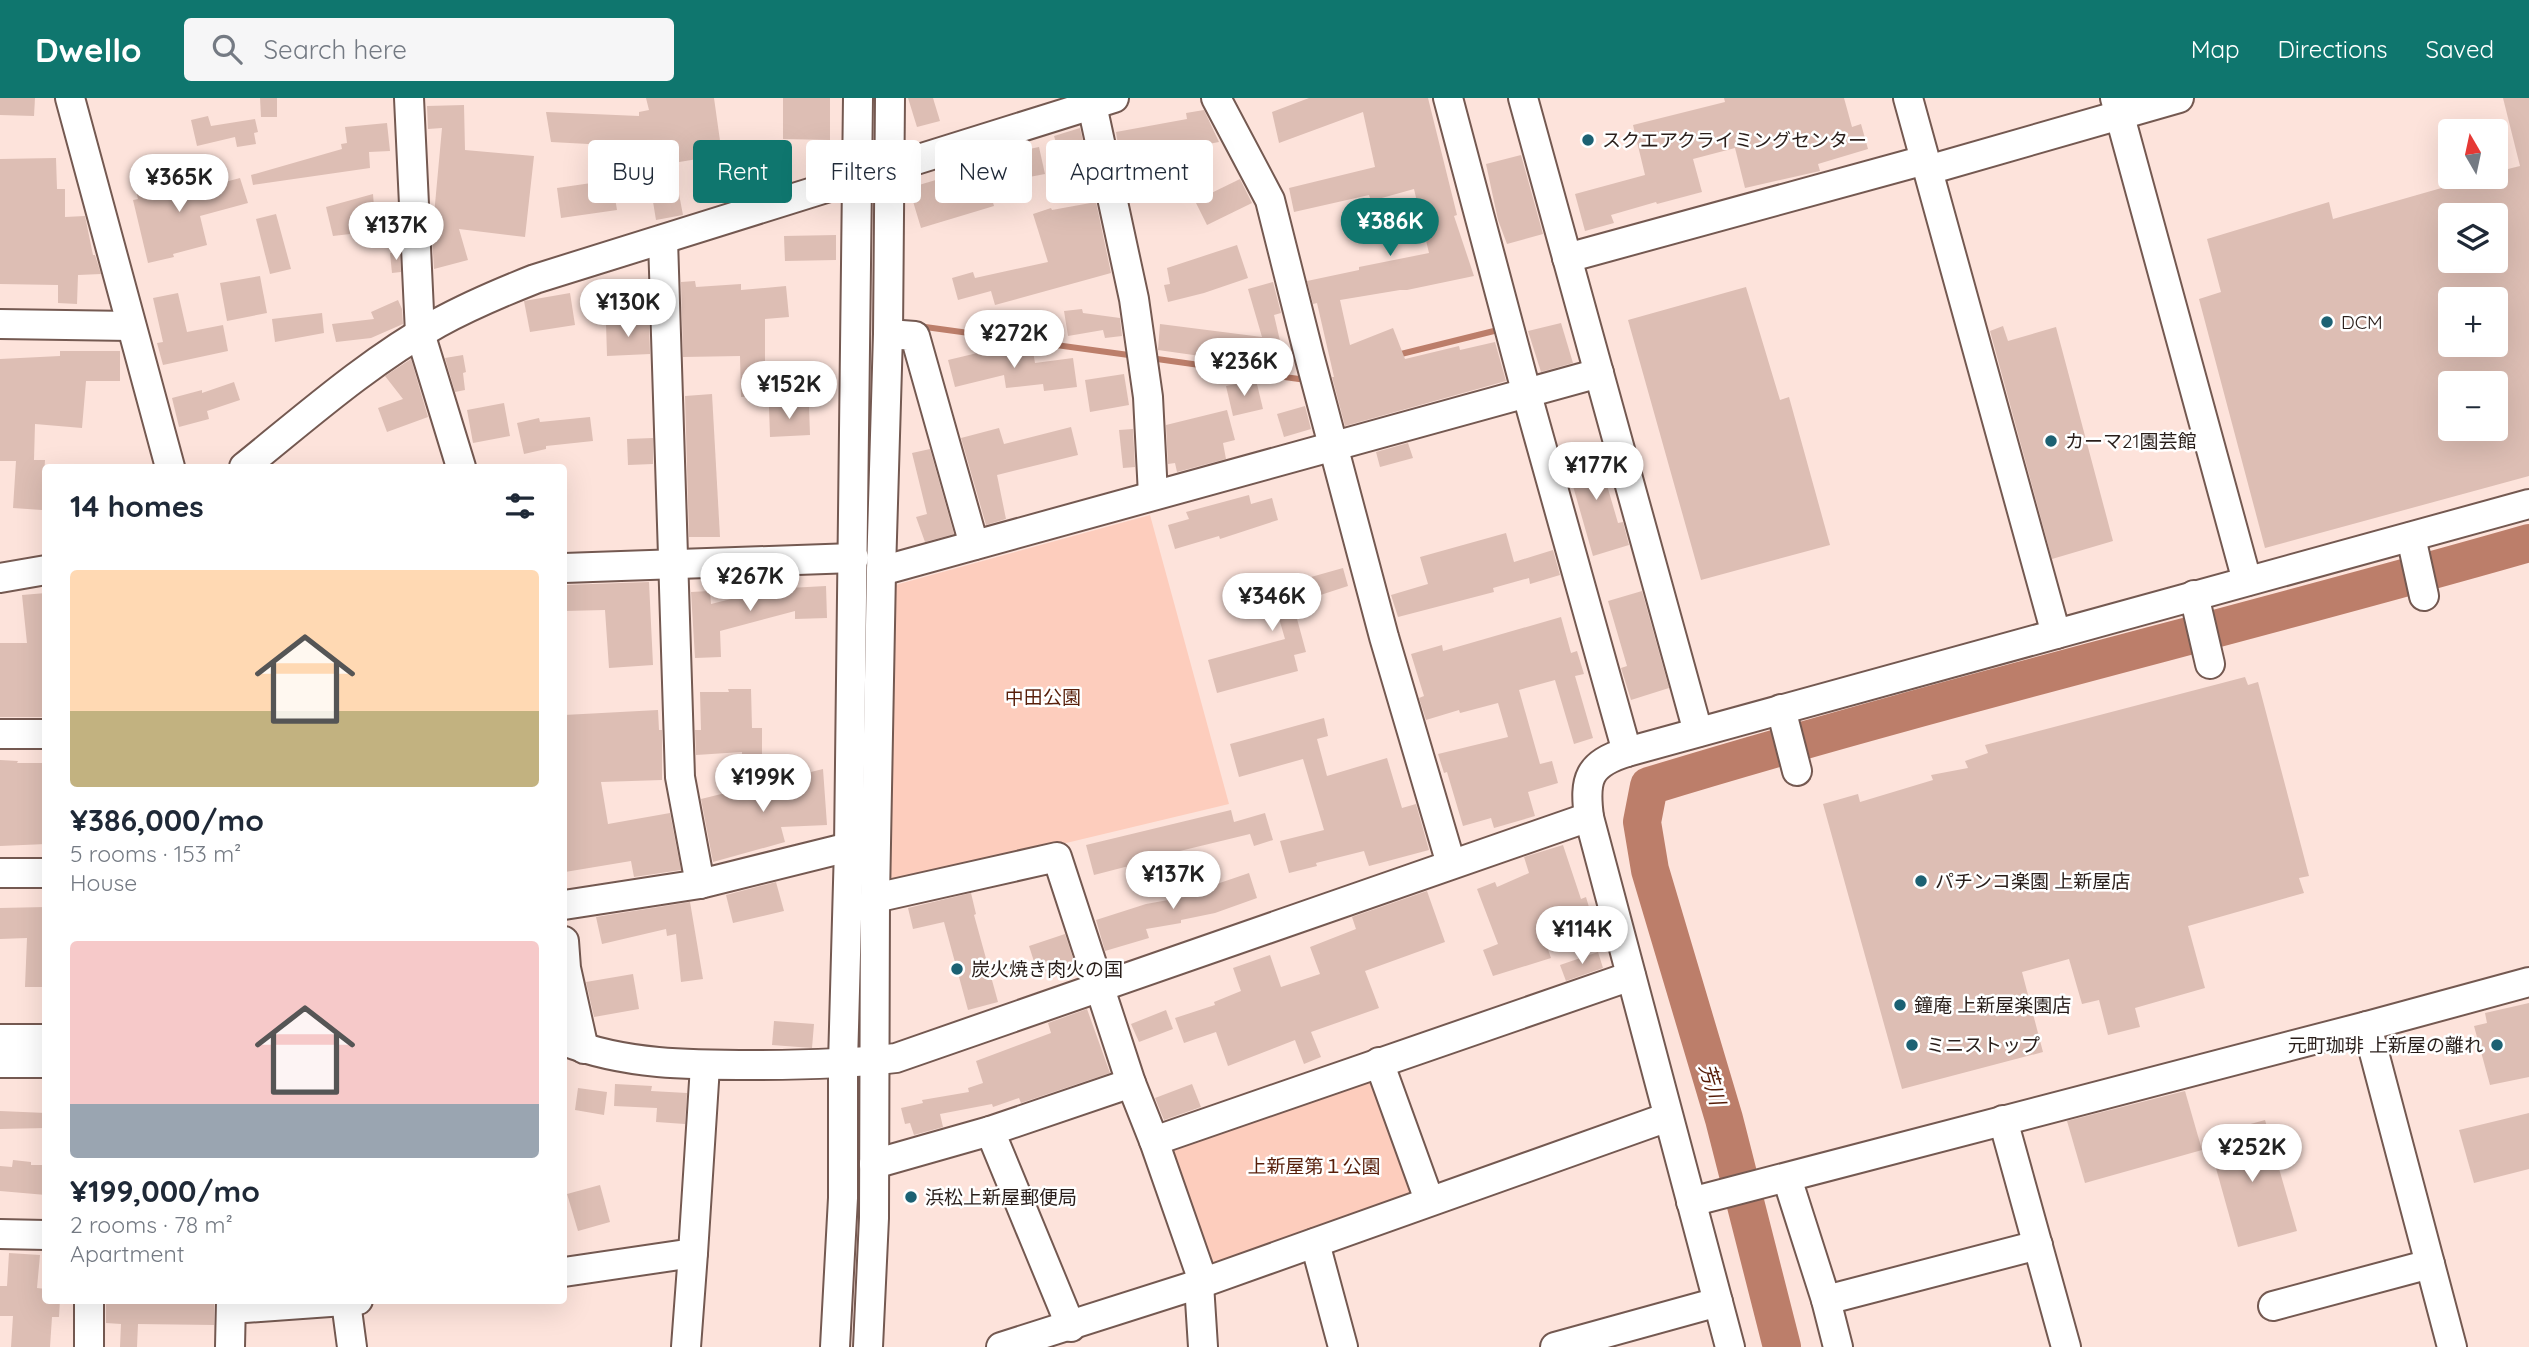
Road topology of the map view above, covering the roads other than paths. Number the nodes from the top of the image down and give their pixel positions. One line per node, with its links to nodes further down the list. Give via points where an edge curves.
1 (70, 98): 22 (street)
2 (409, 98): 23 (street)
3 (858, 98): 12 (street)
4 (890, 98): 13 (street)
5 (1216, 98): 27 (street, via 1270,200)
6 (1448, 98): 26 (street)
7 (1523, 98): 20 (street)
8 (1908, 98): 15 (street)
9 (2179, 98): 11 (street)
10 (1103, 101): 14 (street); 31 (street, via 1144,372)
11 (2118, 106): 15 (street); 41 (street)
12 (858, 140)
13 (889, 140)
14 (921, 159)
15 (1926, 165): 20 (street); 44 (street)
16 (806, 194): 19 (street)
17 (858, 203): 35 (street)
18 (888, 203): 24 (street)
19 (663, 240): 23 (street, via 506,290); 36 (street)
20 (1567, 258): 25 (street)
21 (0, 324): 22 (street)
22 (131, 326): 28 (street)
23 (420, 333): 29 (street); 30 (street)
24 (888, 334): 34 (street, via 915,336); 39 (street)
25 (1599, 373): 26 (street); 47 (street)
26 (1526, 391): 27 (street); 50 (street)
27 (1334, 445): 31 (street); 54 (street)
28 (169, 464)
29 (248, 464)
30 (460, 464)
31 (1153, 495): 34 (street)
32 (2529, 504): 33 (street)
33 (2413, 544): 41 (street); 42 (street)
34 (974, 545): 39 (street)
35 (853, 558): 36 (street); 53 (street)
36 (673, 565): 37 (street); 57 (street, via 680,777)
37 (567, 568)
38 (42, 571): 40 (street)
39 (881, 571): 58 (street)
40 (0, 578)
41 (2247, 580): 43 (street)
42 (2424, 596)
43 (2196, 602): 44 (street); 45 (street)
44 (2056, 634): 46 (street)
45 (2210, 664)
46 (1782, 715): 47 (street); 51 (street)
47 (1698, 732): 50 (street)
48 (0, 734): 49 (street)
49 (42, 734)
50 (1627, 752): 52 (street, via 1593,771 1587,787)
51 (1797, 771)
52 (1589, 817): 54 (street); 60 (street)
53 (849, 847): 57 (street); 72 (street)
54 (1451, 864): 63 (street)
55 (0, 873): 56 (street)
56 (42, 873)
57 (700, 884): 59 (street)
58 (875, 898): 63 (street, via 1057,857); 68 (street)
59 (567, 905)
60 (1630, 975): 69 (street); 75 (street)
61 (567, 978): 67 (street)
62 (2529, 982): 64 (street)
63 (1099, 988): 68 (street, via 896,1058); 74 (street)
64 (2367, 1026): 76 (street); 88 (street)
65 (42, 1039): 66 (street)
66 (0, 1040)
67 (574, 1045): 73 (street, via 629,1059)
68 (874, 1061): 72 (street); 79 (street)
69 (1380, 1062): 78 (street); 81 (street)
70 (0, 1063): 71 (street)
71 (42, 1063)
72 (843, 1063): 73 (street); 103 (street, via 843,1198)
73 (705, 1066): 87 (street)
74 (1131, 1083): 77 (street); 78 (street)
75 (1668, 1117): 81 (street); 82 (street)
76 (2003, 1120): 80 (street); 86 (street)
77 (990, 1131): 79 (street); 98 (street)
78 (1154, 1141): 90 (street)
79 (874, 1164): 104 (street)
80 (1779, 1180): 82 (street); 91 (street)
81 (1429, 1200): 85 (street)
82 (1699, 1201): 92 (street)
83 (0, 1234): 84 (street)
84 (42, 1235)
85 (1315, 1243): 90 (street); 107 (street)
86 (2038, 1245): 91 (street); 111 (street)
87 (693, 1254): 89 (street); 102 (street)
88 (2430, 1264): 97 (street); 112 (street)
89 (567, 1272)
90 (1201, 1283): 98 (street); 106 (street)
91 (1826, 1300): 110 (street)
92 (1718, 1302): 108 (street); 109 (street)
93 (89, 1304): 99 (street)
94 (261, 1304): 96 (street)
95 (352, 1304): 101 (street)
96 (231, 1305): 100 (street)
97 (2273, 1306)
98 (1070, 1327): 105 (street)
99 (89, 1347)
100 (230, 1347)
101 (352, 1347)
102 (686, 1347)
103 (835, 1347)
104 (868, 1347)
105 (1001, 1347)
106 (1203, 1347)
107 (1343, 1347)
108 (1555, 1347)
109 (1730, 1347)
110 (1838, 1347)
111 (2066, 1347)
112 (2452, 1347)

